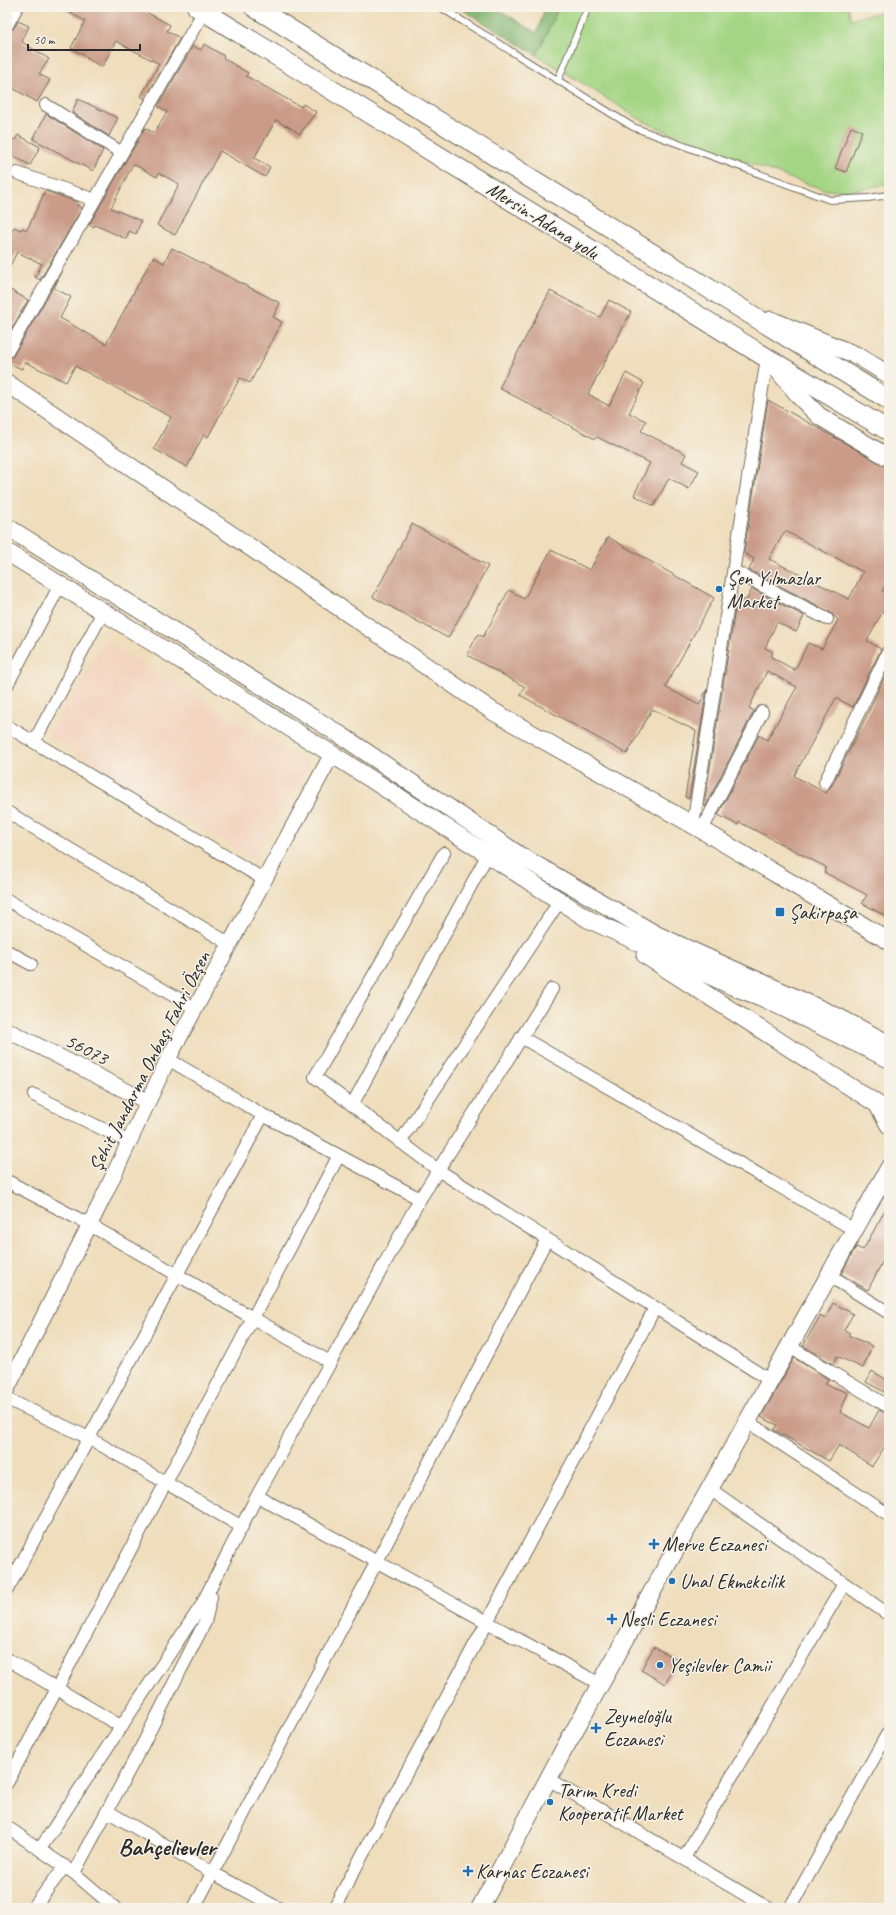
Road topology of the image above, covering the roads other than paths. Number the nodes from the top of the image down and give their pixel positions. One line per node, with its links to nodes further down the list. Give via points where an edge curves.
1 (17, 7): 6 (street)
2 (254, 7): 13 (highway, Mersin-Adana yolu)
3 (440, 7): 7 (lane)
4 (588, 7): 7 (lane)
5 (200, 9): 9 (street); 15 (highway, Mersin-Adana yolu)
6 (7, 25)
7 (558, 80): 11 (lane, via 633,127 830,200)
8 (46, 105): 9 (street)
9 (122, 153): 12 (street)
10 (17, 173): 12 (street)
11 (889, 195)
12 (95, 200): 14 (street)
13 (731, 304): 16 (main road, via 858,356); 18 (highway, Mersin-Adana yolu)
14 (7, 352)
15 (767, 358): 19 (highway, Mersin-Adana yolu); 20 (main road, via 819,416); 23 (street)
16 (889, 375)
17 (7, 383): 35 (main road, via 494,712)
18 (889, 400)
19 (889, 431)
20 (889, 458)
21 (7, 527): 50 (main road, via 342,736 526,859 657,935 838,1017)
22 (7, 552): 24 (main road)
23 (734, 571): 26 (street); 35 (street)
24 (60, 585): 25 (main road); 28 (street)
25 (102, 612): 31 (street); 32 (main road)
26 (828, 619)
27 (889, 650): 33 (street)
28 (7, 685)
29 (762, 712): 35 (street)
30 (7, 726): 31 (street)
31 (34, 742): 38 (street)
32 (332, 754): 37 (main road); 38 (street, Şehit Jandarma Onbaşı Fahri Özşen)
33 (825, 782)
34 (7, 812): 43 (street)
35 (698, 828): 42 (main road)
36 (444, 853): 55 (street, via 315,1077)
37 (488, 854): 40 (main road); 55 (street)
38 (265, 880): 43 (street, Şehit Jandarma Onbaşı Fahri Özşen)
39 (7, 900): 47 (street)
40 (559, 902): 41 (main road); 59 (street)
41 (588, 919): 52 (main road, via 761,997); 57 (main road, via 877,1104)
42 (889, 941)
43 (230, 944): 47 (street, Şehit Jandarma Onbaşı Fahri Özşen)
44 (7, 952): 45 (street)
45 (30, 964)
46 (552, 989): 49 (street)
47 (196, 1008): 51 (street, Şehit Jandarma Onbaşı Fahri Özşen)
48 (7, 1030): 54 (street, 56073)
49 (521, 1037): 61 (street); 66 (street)
50 (889, 1044)
51 (168, 1059): 54 (street, Şehit Jandarma Onbaşı Fahri Özşen); 56 (street)
52 (889, 1059)
53 (34, 1094): 58 (street)
54 (148, 1102): 58 (street, Şehit Jandarma Onbaşı Fahri Özşen)
55 (352, 1105): 59 (street)
56 (263, 1115): 60 (street); 68 (street)
57 (889, 1125)
58 (129, 1142): 65 (street, Şehit Jandarma Onbaşı Fahri Özşen)
59 (400, 1142): 61 (street)
60 (338, 1157): 64 (street); 72 (street)
61 (438, 1170): 64 (street); 67 (street)
62 (888, 1174): 66 (main road)
63 (7, 1181): 65 (street)
64 (420, 1199): 74 (street)
65 (90, 1225): 68 (street); 76 (street, Şehit Jandarma Onbaşı Fahri Özşen)
66 (853, 1229): 69 (main road)
67 (547, 1240): 70 (street); 86 (street)
68 (177, 1275): 72 (street); 80 (street)
69 (828, 1275): 71 (street); 73 (main road)
70 (654, 1308): 75 (street); 91 (street)
71 (889, 1313)
72 (253, 1318): 74 (street); 81 (street)
73 (790, 1347): 75 (main road); 78 (street)
74 (330, 1362): 83 (street)
75 (771, 1381): 79 (main road)
76 (7, 1389)
77 (7, 1399): 80 (street)
78 (889, 1407)
79 (748, 1422): 82 (main road); 84 (street)
80 (89, 1438): 81 (street); 89 (street)
81 (165, 1484): 85 (street); 94 (street)
82 (710, 1489): 88 (street); 93 (main road)
83 (257, 1496): 85 (street); 86 (street)
84 (889, 1515)
85 (242, 1527): 87 (street)
86 (378, 1562): 91 (street); 104 (street)
87 (214, 1581): 95 (street, via 201,1606); 99 (street, via 205,1622)
88 (844, 1584): 90 (street); 102 (street)
89 (7, 1590)
90 (889, 1615)
91 (487, 1622): 93 (street); 109 (street)
92 (7, 1659): 94 (street)
93 (600, 1684): 97 (main road)
94 (57, 1687): 95 (street); 98 (street)
95 (122, 1727): 101 (street)
96 (889, 1731): 112 (street)
97 (548, 1779): 102 (street); 110 (main road)
98 (7, 1783)
99 (107, 1811): 103 (street); 104 (street)
100 (7, 1826): 101 (street)
101 (40, 1849): 103 (street)
102 (684, 1858): 111 (street)
103 (69, 1869): 105 (street); 106 (street)
104 (214, 1873): 107 (street); 108 (street)
105 (33, 1908)
106 (115, 1908)
107 (194, 1908)
108 (278, 1908)
109 (334, 1908)
110 (480, 1908)
111 (768, 1908)
112 (790, 1908)

